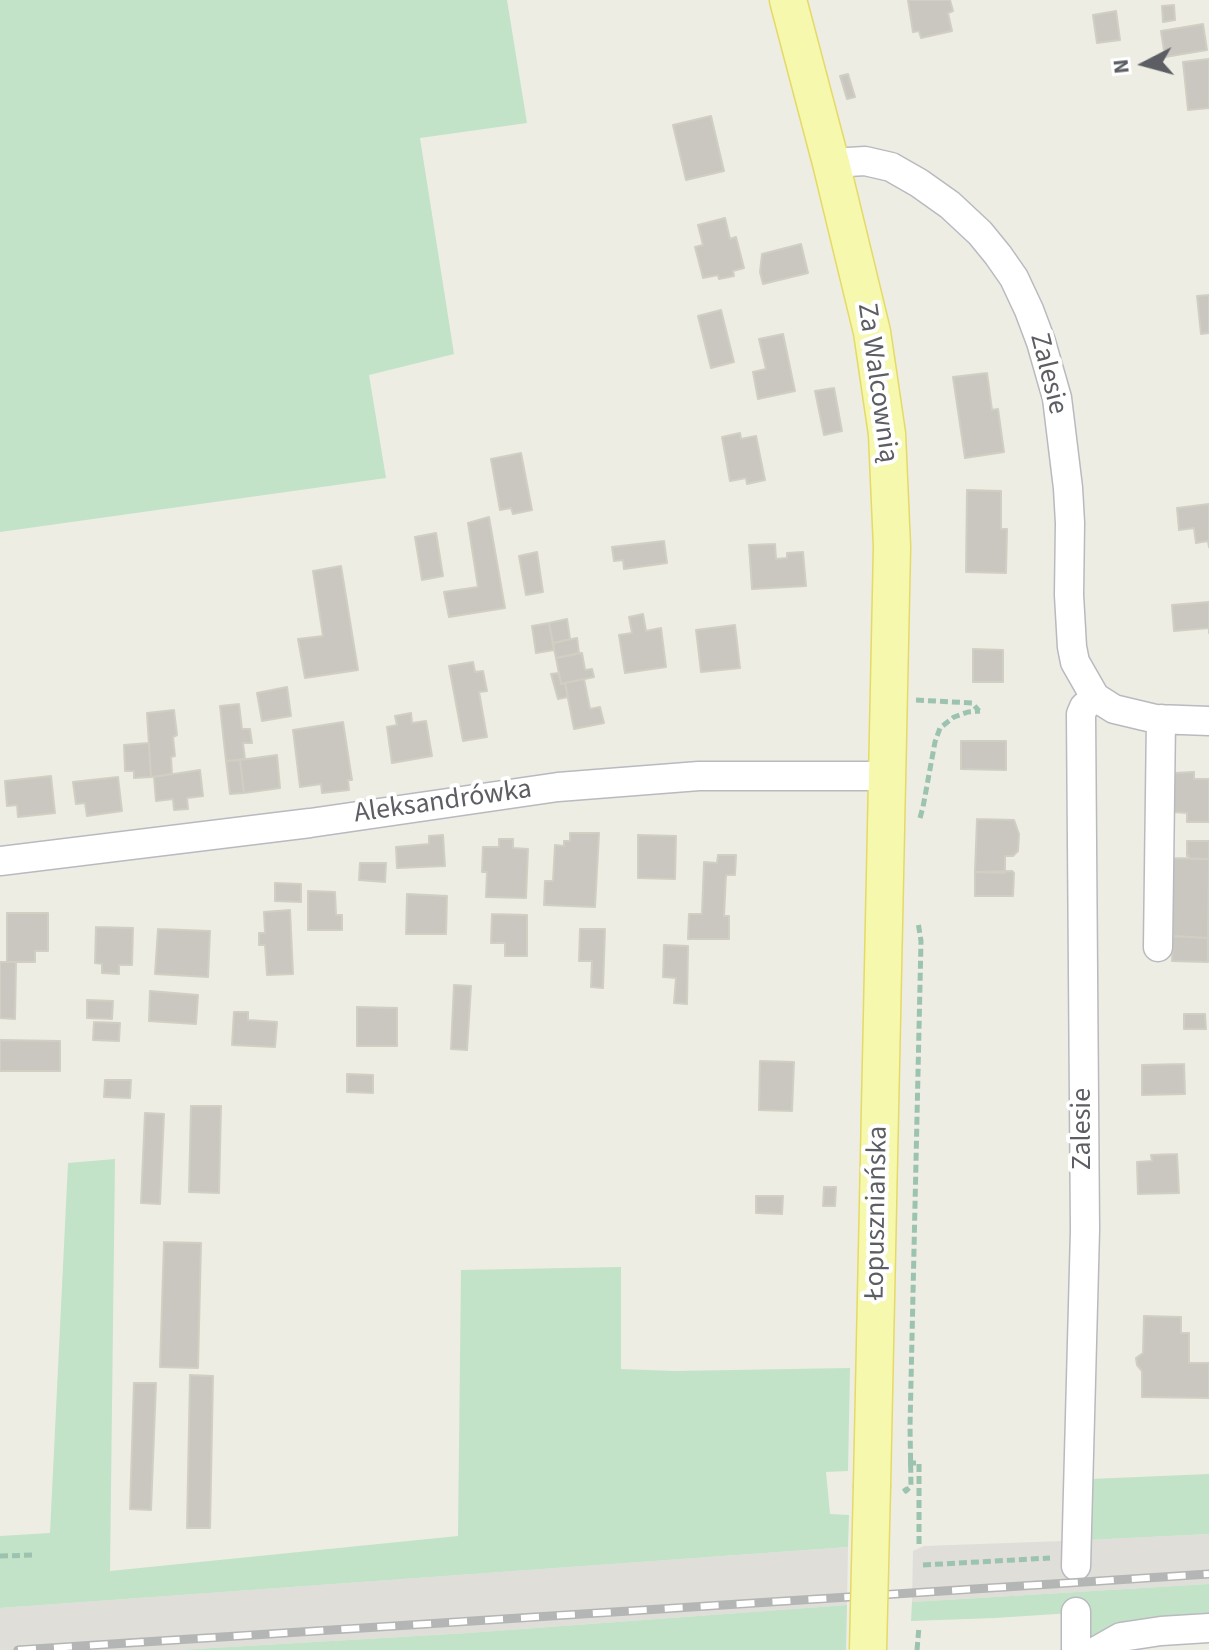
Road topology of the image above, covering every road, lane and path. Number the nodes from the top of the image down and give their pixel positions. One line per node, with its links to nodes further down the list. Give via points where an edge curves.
1 (788, 0): 2 (main road, Za Walcownią)
2 (831, 163): 3 (street, Zalesie, via 865,161 891,167 919,183 980,233 1014,278 1057,398 1068,488 1072,647); 7 (main road, Za Walcownią, via 872,332 887,434 892,547)
3 (1095, 697): 5 (street, via 1114,709); 17 (street, Zalesie, via 1081,714 1085,1230)
4 (909, 700): 8 (path, via 972,703 980,711 954,717 940,728)
5 (1161, 719): 6 (street); 11 (street)
6 (1209, 721)
7 (888, 776): 9 (street, Aleksandrówka, via 699,776 558,787); 13 (main road, Łopuszniańska)
8 (919, 821)
9 (0, 861)
10 (917, 914): 12 (path, via 921,941)
11 (1158, 947)
12 (907, 1464): 13 (path); 14 (path, via 919,1463)
13 (896, 1487): 22 (main road, Łopuszniańska, bridge)
14 (919, 1546)
15 (34, 1555): 16 (path)
16 (0, 1556)
17 (1076, 1560): 18 (path)
18 (923, 1565)
19 (1076, 1612): 24 (street)
20 (919, 1627): 23 (path)
21 (1209, 1628): 25 (street, via 1121,1637)
22 (868, 1650)
23 (917, 1650)
24 (1076, 1650)
25 (1098, 1650)

